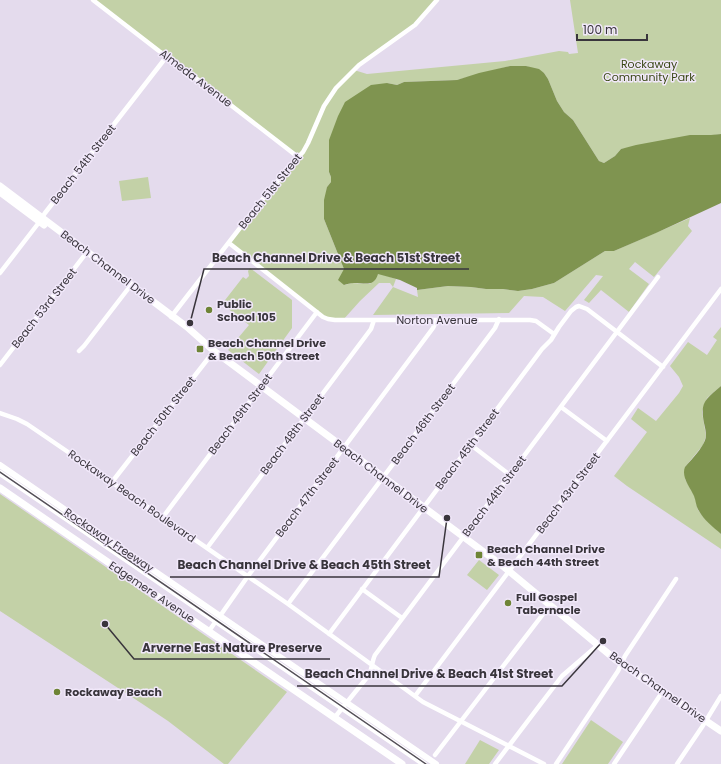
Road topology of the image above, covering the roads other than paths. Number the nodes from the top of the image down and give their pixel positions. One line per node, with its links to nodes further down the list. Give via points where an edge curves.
1 (93, 0): 3 (street, Almeda Avenue)
2 (437, 0): 4 (street, Beach 51st Street, via 417,23 360,65 336,88 324,106 308,143)
3 (167, 56): 4 (street, Almeda Avenue); 7 (street, Beach 54th Street)
4 (298, 157): 8 (street, Beach 51st Street)
5 (0, 186): 7 (main road, Beach Channel Drive)
6 (0, 192): 7 (main road, Beach Channel Drive)
7 (41, 219): 9 (main road, Beach Channel Drive); 10 (street, Beach 54th Street)
8 (229, 243): 14 (street, Norton Avenue); 15 (street, Beach 51st Street)
9 (86, 253): 12 (main road, Beach Channel Drive); 23 (street, Beach 53rd Street)
10 (0, 273)
11 (658, 277): 19 (street, Beach 44th Street)
12 (130, 286): 15 (main road, Beach Channel Drive); 22 (street)
13 (721, 289): 24 (street, Beach 43rd Street)
14 (317, 312): 17 (street, Norton Avenue, via 332,320); 25 (street, Beach 49th Street)
15 (171, 317): 21 (main road, Beach Channel Drive)
16 (499, 319): 18 (street, Norton Avenue); 20 (street, Norton Avenue, via 534,320); 35 (street, Beach 46th Street, via 495,328)
17 (374, 320): 18 (street, Norton Avenue); 28 (street, Beach 48th Street, via 372,327)
18 (437, 320): 31 (street, Beach 47th Street)
19 (617, 332): 20 (street, Beach 45th Street, via 587,309 579,306 571,311); 24 (street); 26 (street, Beach 44th Street)
20 (554, 334): 30 (street, Beach 45th Street)
21 (214, 350): 25 (main road, Beach Channel Drive); 36 (street, Beach 50th Street)
22 (78, 351)
23 (0, 365)
24 (663, 367): 29 (street, Beach 43rd Street)
25 (261, 386): 28 (main road, Beach Channel Drive); 39 (street, Beach 49th Street)
26 (562, 406): 29 (street); 34 (street, Beach 44th Street)
27 (0, 413): 36 (street, Rockaway Beach Boulevard, via 29,425)
28 (304, 418): 31 (main road, Beach Channel Drive); 41 (street, Beach 48th Street)
29 (607, 441): 42 (street, Beach 43rd Street)
30 (471, 445): 34 (street); 38 (street, Beach 45th Street)
31 (343, 448): 35 (main road, Beach Channel Drive); 43 (street, Beach 47th Street)
32 (0, 465): 48 (street, Rockaway Freeway)
33 (0, 473): 48 (street, Rockaway Freeway)
34 (510, 475): 40 (street, Beach 44th Street)
35 (383, 478): 38 (main road, Beach Channel Drive); 46 (street, Beach 46th Street)
36 (112, 482): 39 (street, Rockaway Beach Boulevard)
37 (0, 488): 50 (main road, Edgemere Avenue)
38 (423, 507): 40 (main road, Beach Channel Drive); 45 (street, Beach 45th Street)
39 (162, 517): 41 (street, Rockaway Beach Boulevard)
40 (464, 537): 42 (main road, Beach Channel Drive); 49 (street, Beach 44th Street)
41 (207, 548): 43 (street, Rockaway Beach Boulevard)
42 (509, 571): 47 (main road, Beach Channel Drive); 56 (street, Beach 43rd Street)
43 (248, 576): 46 (street, Rockaway Beach Boulevard); 48 (street, Beach 47th Street)
44 (676, 579): 53 (street)
45 (362, 589): 49 (street); 51 (street, Beach 45th Street)
46 (288, 604): 51 (street, Rockaway Beach Boulevard)
47 (550, 605): 52 (main road, Beach Channel Drive); 61 (street)
48 (218, 618): 50 (street, Beach 47th Street); 58 (street, Rockaway Freeway)
49 (402, 618): 54 (street, Beach 44th Street, via 375,655)
50 (209, 631): 59 (main road, Edgemere Avenue)
51 (329, 634): 54 (street, Rockaway Beach Boulevard)
52 (598, 645): 53 (main road, Beach Channel Drive); 63 (street, via 564,673)
53 (621, 664): 55 (main road, Beach Channel Drive); 70 (street)
54 (372, 665): 56 (street, Rockaway Beach Boulevard); 58 (street, Beach 44th Street, via 369,675)
55 (663, 691): 60 (main road, Beach Channel Drive); 71 (street)
56 (415, 696): 61 (street, Rockaway Beach Boulevard)
57 (721, 696): 60 (street)
58 (344, 705): 59 (street, Beach 44th Street); 66 (street, Rockaway Freeway); 67 (street, Rockaway Freeway)
59 (335, 718): 65 (main road, Edgemere Avenue)
60 (706, 720): 62 (main road, Beach Channel Drive); 72 (street)
61 (461, 722): 63 (street, Rockaway Beach Boulevard); 64 (street)
62 (721, 731)
63 (509, 746): 68 (street); 69 (street, Rockaway Beach Boulevard)
64 (435, 755)
65 (402, 764)
66 (424, 764)
67 (436, 764)
68 (495, 764)
69 (544, 764)
70 (556, 764)
71 (614, 764)
72 (677, 764)

